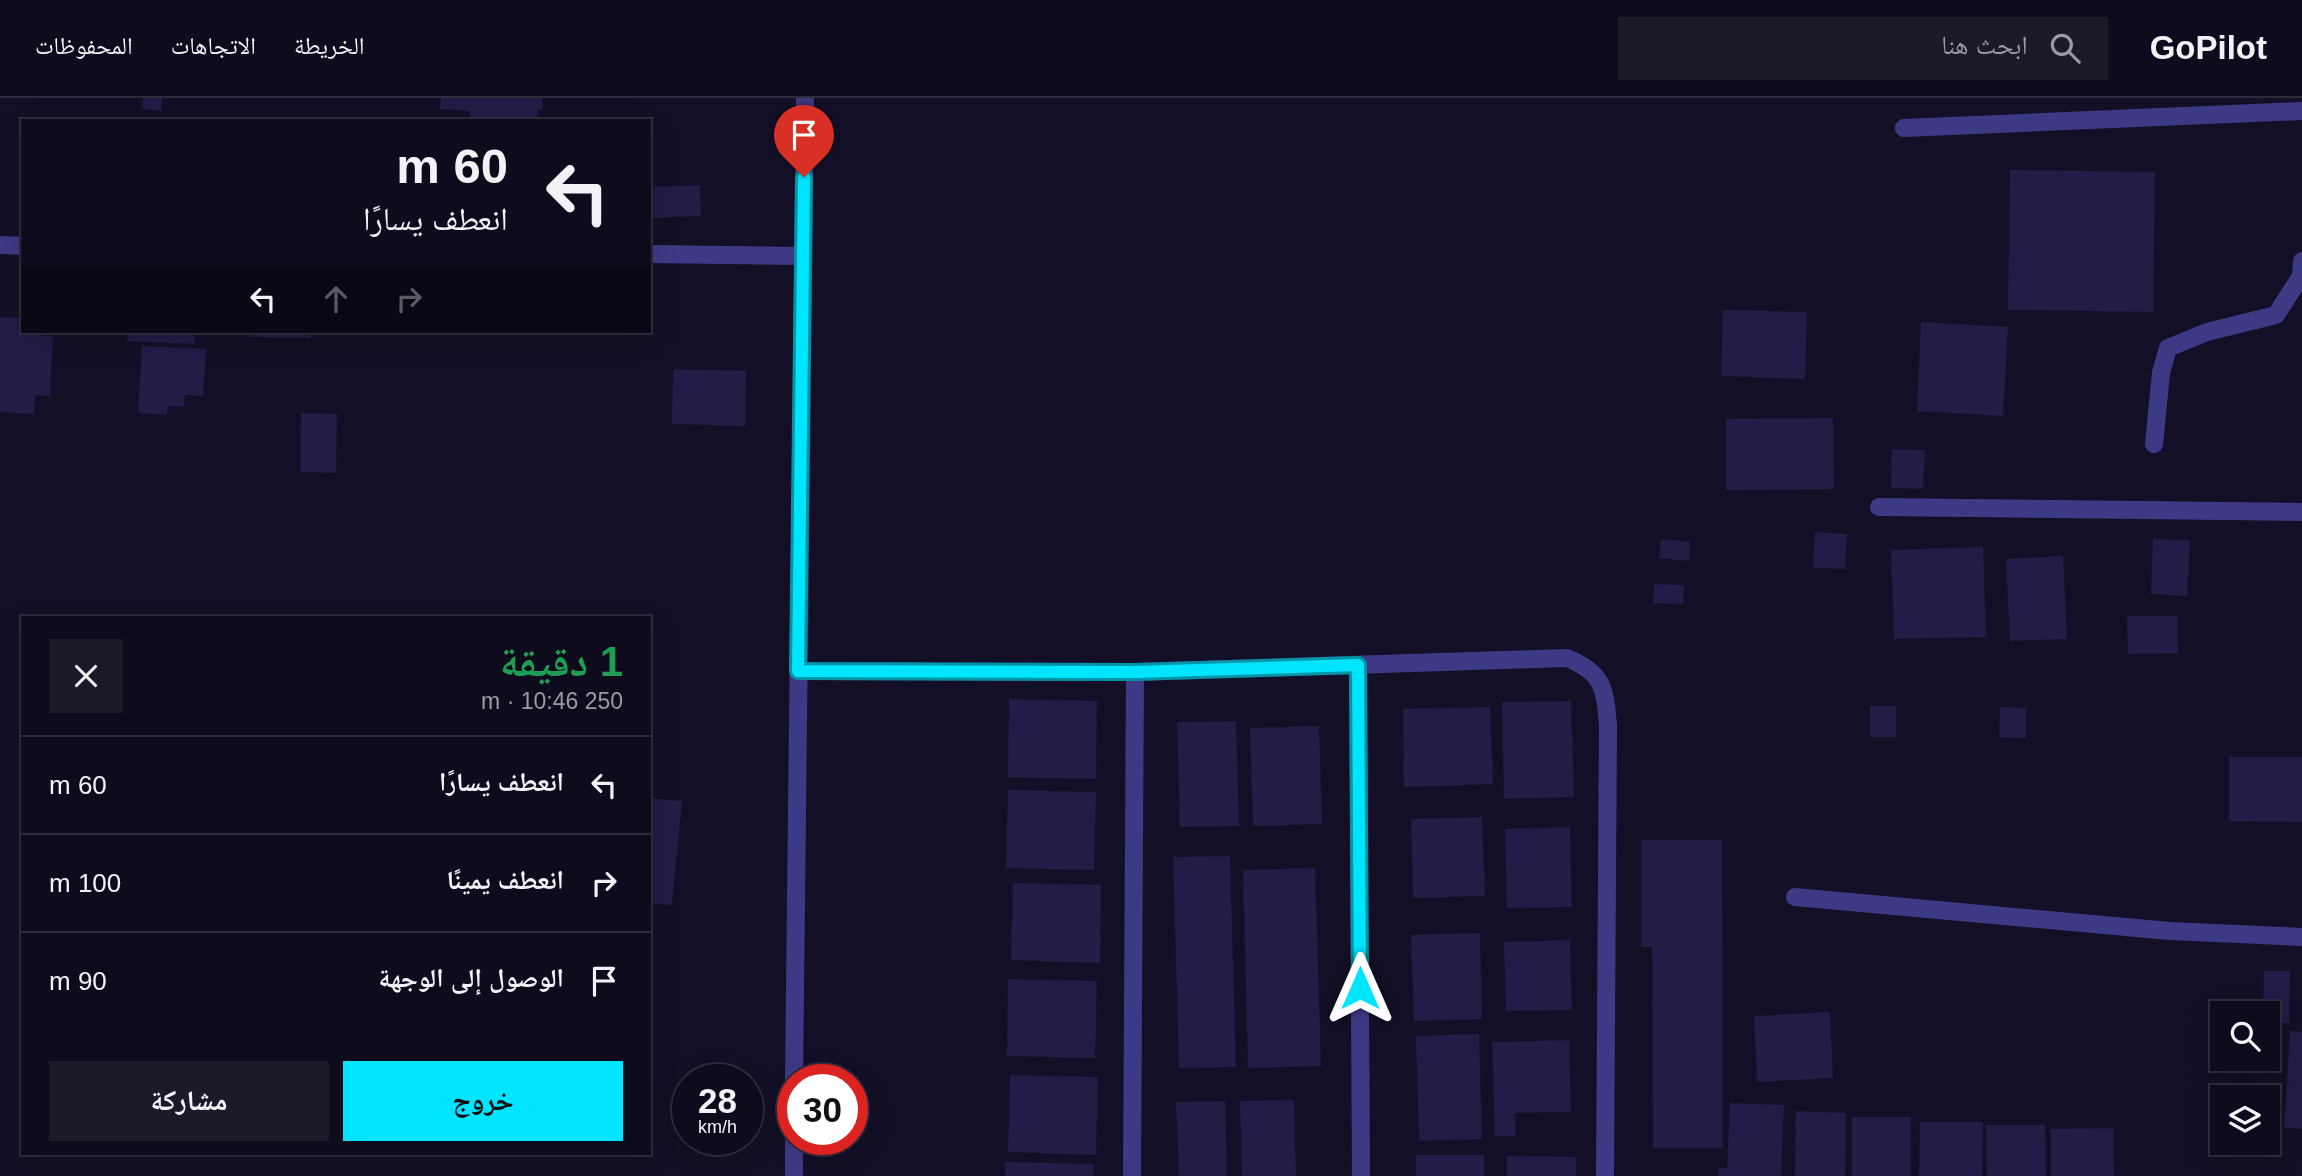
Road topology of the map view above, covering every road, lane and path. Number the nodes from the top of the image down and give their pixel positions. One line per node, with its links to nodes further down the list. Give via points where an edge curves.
1 (805, 98): 7 (street)
2 (2302, 111): 3 (street)
3 (1905, 128)
4 (0, 246): 5 (street)
5 (21, 246)
6 (651, 254): 7 (street)
7 (803, 256): 13 (street)
8 (2302, 261): 9 (street, via 2301,276 2276,315 2207,332 2168,348)
9 (2154, 444)
10 (1879, 507): 11 (street)
11 (2302, 512)
12 (1358, 665): 14 (street); 21 (street); 22 (street, via 1567,658 1590,667 1605,693)
13 (798, 671): 14 (street); 17 (street)
14 (1135, 672): 20 (street)
15 (1795, 897): 16 (street, via 2170,931)
16 (2302, 937)
17 (794, 1064)
18 (794, 1155): 19 (street)
19 (794, 1176)
20 (1132, 1176)
21 (1361, 1176)
22 (1605, 1176)

